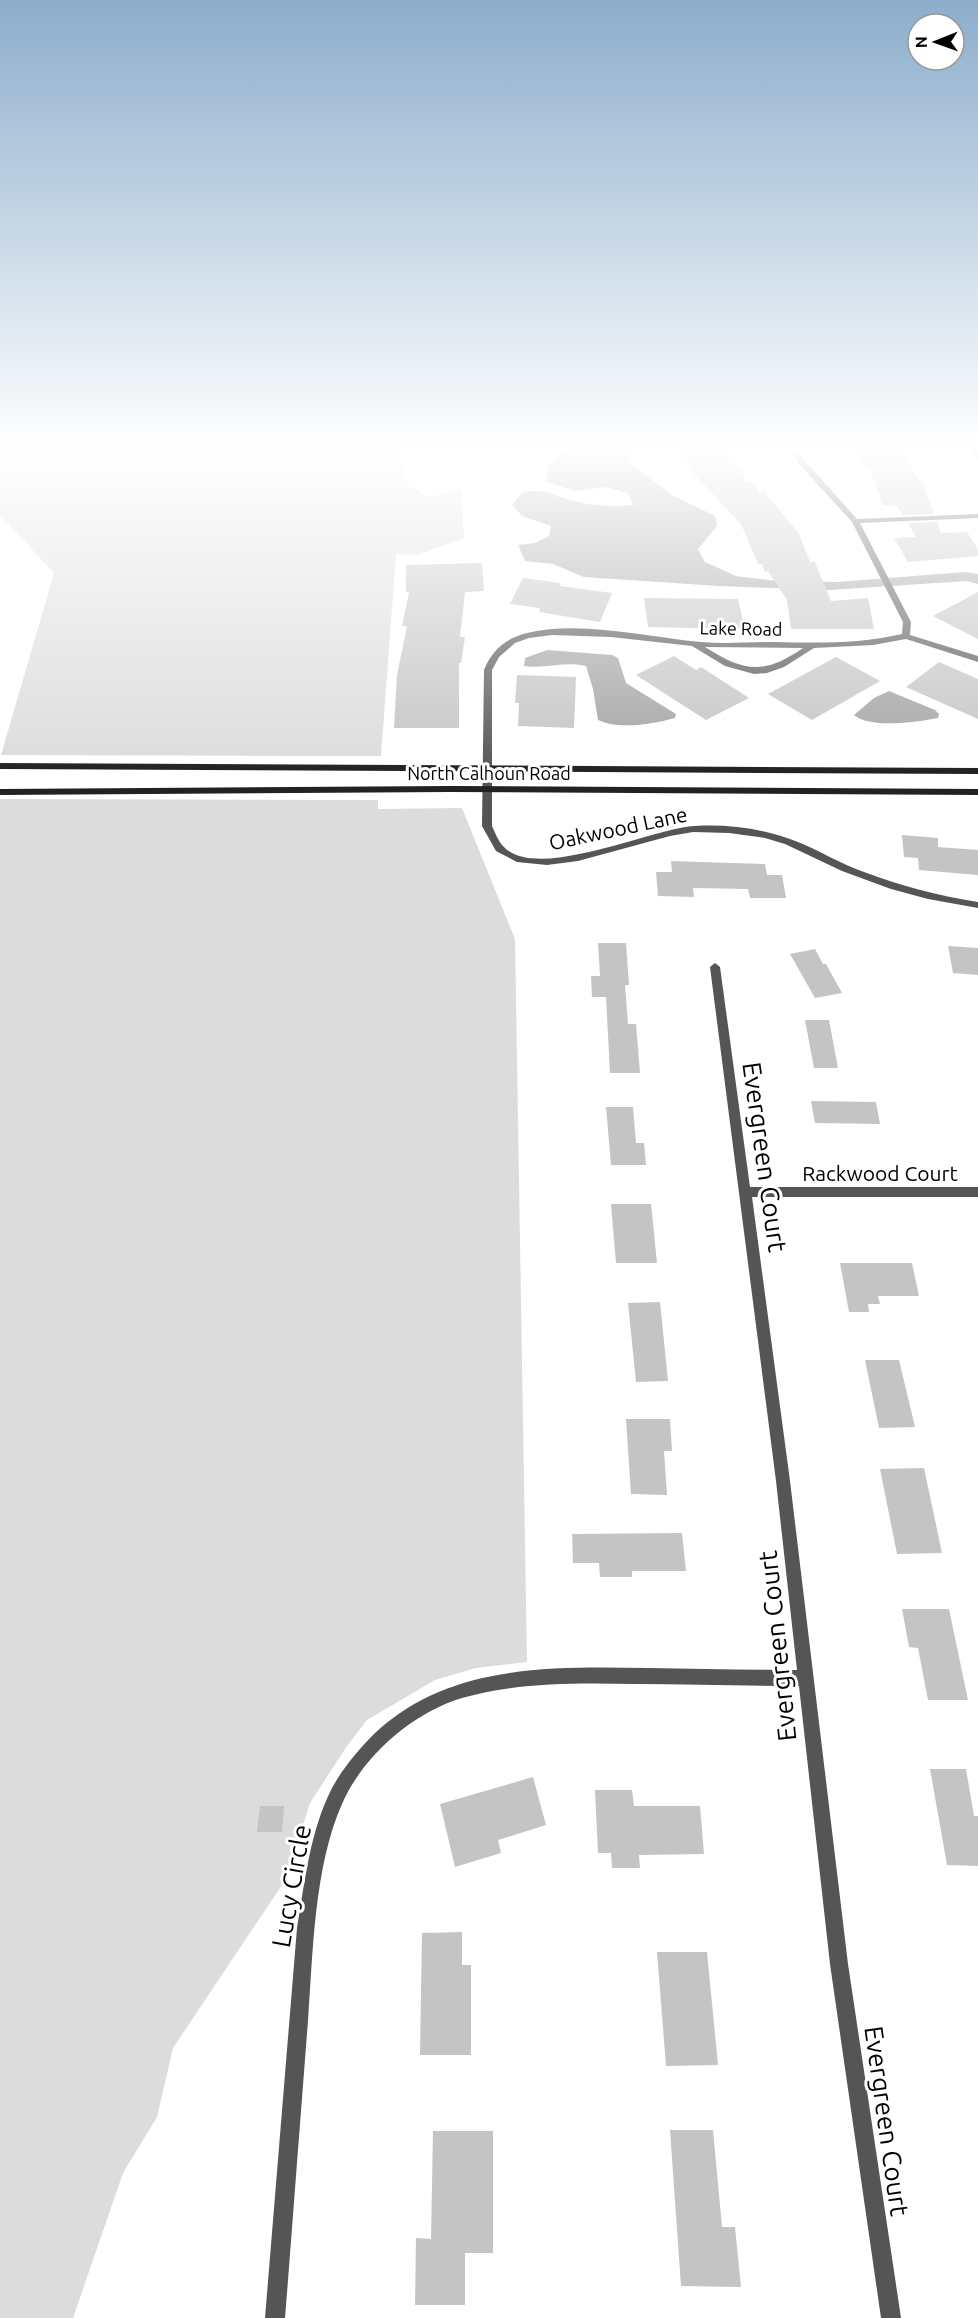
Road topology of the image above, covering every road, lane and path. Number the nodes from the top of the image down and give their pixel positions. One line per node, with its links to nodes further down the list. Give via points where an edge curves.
1 (872, 555): 2 (street, via 908,622)
2 (906, 636): 4 (street, Lake Road, via 887,641); 5 (street)
3 (695, 644): 4 (street, Lake Road); 4 (street, via 732,667 755,672 784,665); 7 (street, Lake Road, via 558,632 518,638 502,647 492,657 488,670)
4 (812, 645)
5 (978, 659)
6 (0, 766): 7 (main road, North Calhoun Road)
7 (489, 770): 8 (main road, North Calhoun Road); 10 (street, Lake Road)
8 (849, 771): 9 (main road, North Calhoun Road); 12 (main road)
9 (978, 771)
10 (488, 790): 11 (main road, North Calhoun Road); 12 (main road, North Calhoun Road); 14 (street, Oakwood Lane, via 490,839 503,853 528,862 567,860 669,832 721,828 788,842 869,878 937,898)
11 (0, 792)
12 (855, 792): 13 (main road, North Calhoun Road)
13 (978, 792)
14 (978, 905)
15 (715, 967): 16 (street, Evergreen Court)
16 (746, 1192): 17 (street, Rackwood Court); 18 (street, Evergreen Court)
17 (978, 1192)
18 (805, 1678): 19 (street, Lucy Circle, via 555,1675 500,1680 446,1695 411,1713 383,1734 358,1763 338,1793 324,1827 306,1928); 20 (street, Evergreen Court, via 839,1964)
19 (275, 2318)
20 (891, 2318)

